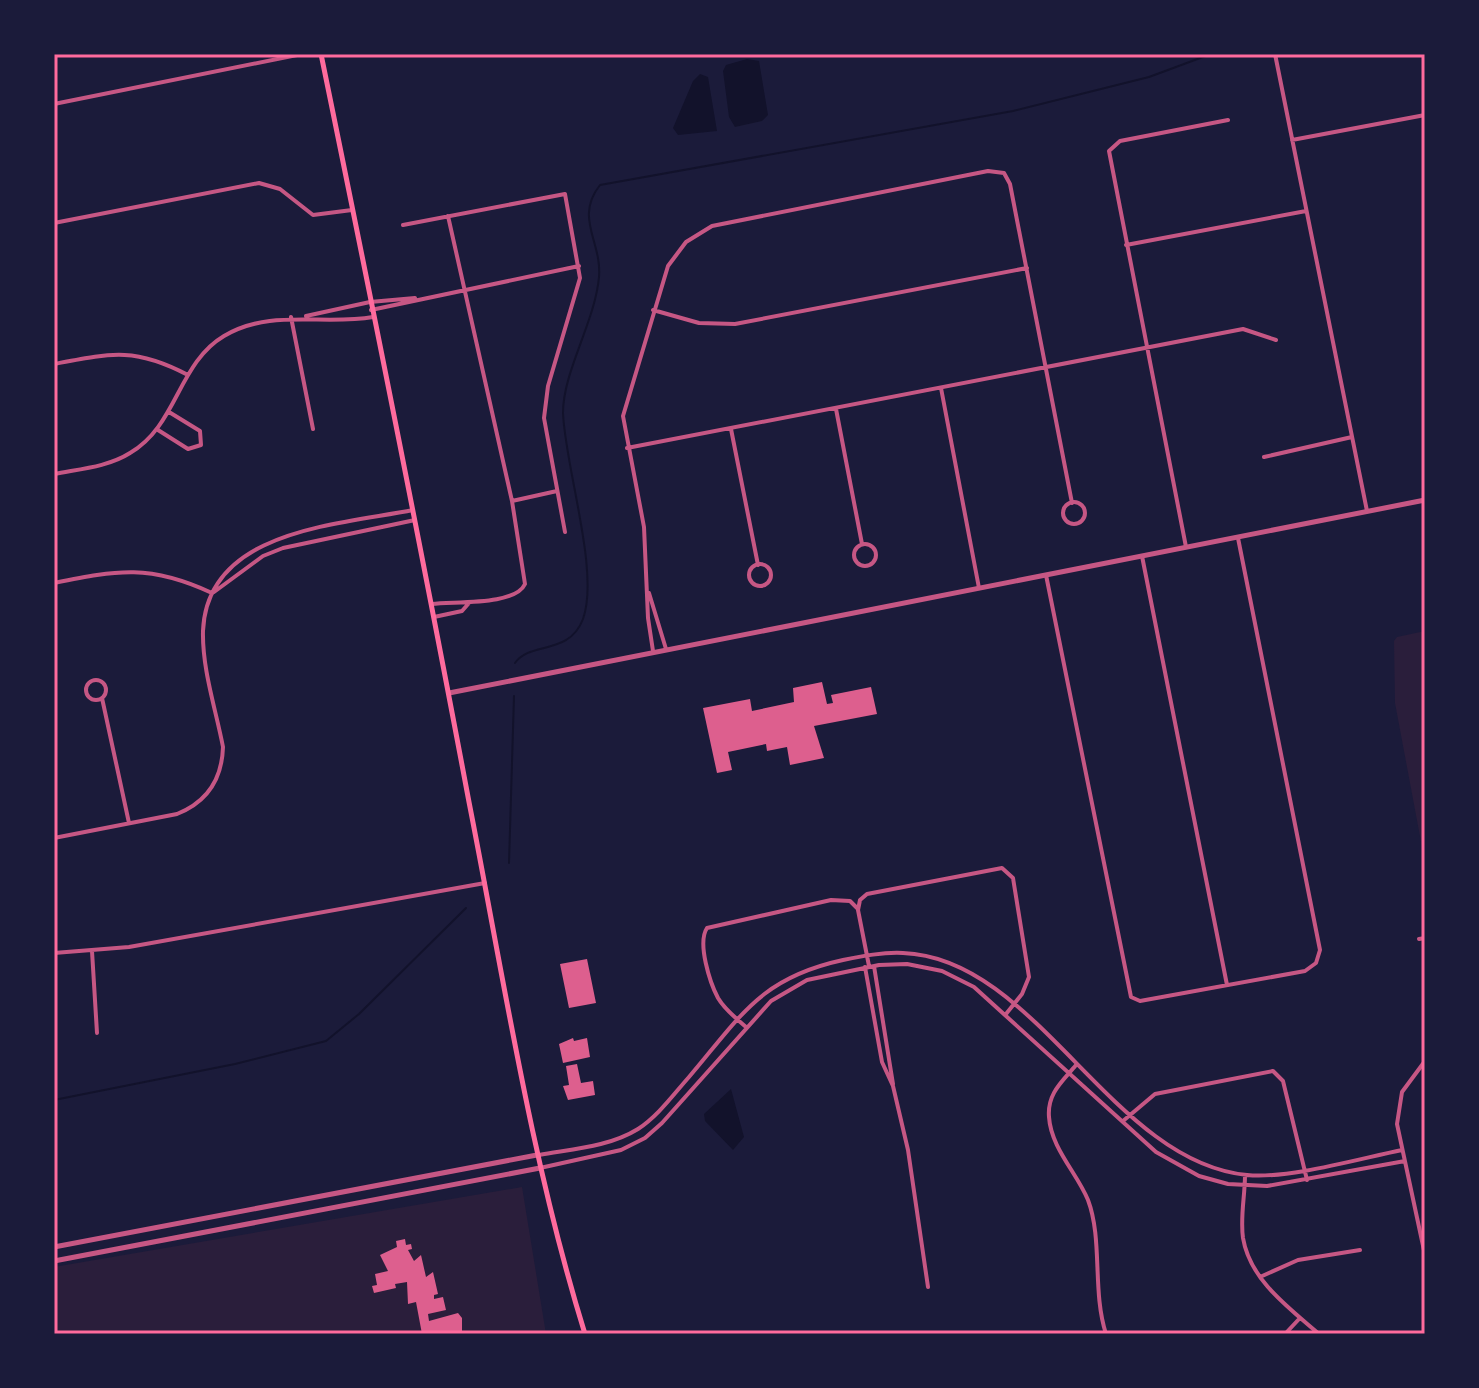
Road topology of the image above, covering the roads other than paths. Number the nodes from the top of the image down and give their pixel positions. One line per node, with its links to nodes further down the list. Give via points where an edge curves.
1 (302, 54): 4 (street)
2 (321, 54): 8 (main road)
3 (1275, 54): 7 (street)
4 (54, 104)
5 (1425, 115): 7 (street)
6 (1228, 120): 13 (street, via 1115,143 1109,155)
7 (1292, 140): 9 (street)
8 (352, 210): 11 (street, via 313,215 280,189 259,183); 18 (main road)
9 (1306, 211): 13 (street); 34 (street)
10 (448, 216): 12 (street); 14 (street, via 565,194); 16 (street)
11 (54, 223)
12 (403, 225)
13 (1126, 245): 24 (street)
14 (579, 266): 16 (street); 38 (street, via 579,284 546,402 545,434)
15 (1027, 268): 19 (street, via 735,324 699,323); 19 (street, via 1010,184 1004,173 988,171 712,226 686,242 673,258); 26 (street)
16 (462, 289): 17 (street); 40 (street)
17 (415, 298): 18 (street); 20 (street)
18 (370, 302): 20 (main road); 22 (street)
19 (653, 310): 35 (street, via 624,408)
20 (372, 313): 22 (street, via 333,322); 42 (main road)
21 (291, 317): 22 (street); 27 (street, via 225,335 203,352); 32 (street)
22 (304, 317)
23 (1276, 340): 24 (street, via 1243,329)
24 (1147, 347): 26 (street); 50 (street)
25 (54, 364): 27 (street, via 132,353)
26 (1046, 367): 28 (street); 41 (street)
27 (188, 375): 30 (street)
28 (941, 388): 29 (street); 55 (street)
29 (836, 408): 31 (street); 49 (street)
30 (169, 412): 33 (street); 33 (street, via 200,431 201,445 188,449)
31 (731, 428): 35 (street); 52 (street)
32 (313, 429)
33 (158, 430): 37 (street, via 120,459)
34 (1352, 437): 36 (street); 43 (street)
35 (627, 448): 56 (street, via 644,527)
36 (1264, 457)
37 (54, 474)
38 (557, 491): 40 (street); 46 (street)
39 (1425, 500): 43 (street)
40 (512, 501): 58 (street, via 524,588)
41 (1072, 503): 41 (street, via 1084,508 1079,523 1069,523 1064,515)
42 (413, 510): 44 (main road); 45 (street)
43 (1367, 511): 47 (street)
44 (415, 520): 48 (street); 59 (main road)
45 (317, 530): 48 (street); 57 (street, via 282,538 244,556 217,579)
46 (565, 532)
47 (1238, 537): 50 (street); 73 (street, via 1319,942 1316,963 1305,971)
48 (319, 540): 57 (street, via 263,556)
49 (862, 544): 49 (street, via 875,550 868,565 854,558)
50 (1186, 547): 51 (street)
51 (1142, 556): 53 (street); 73 (street)
52 (758, 565): 52 (street, via 767,566 771,574 762,586 750,575)
53 (1046, 575): 55 (street); 73 (street, via 1129,995 1133,999)
54 (54, 583): 57 (street, via 148,571)
55 (979, 588): 61 (street)
56 (648, 591): 61 (street); 62 (street)
57 (212, 593): 65 (street, via 203,639 223,747 221,766 213,786 186,810)
58 (469, 603): 59 (street, via 460,599); 60 (street, via 462,611)
59 (432, 604): 60 (main road)
60 (434, 617): 63 (main road)
61 (666, 649): 62 (street)
62 (653, 651): 63 (street)
63 (449, 693): 67 (main road)
64 (102, 698): 64 (street, via 103,683 88,682 89,698); 65 (street)
65 (129, 823): 66 (street)
66 (54, 838)
67 (485, 883): 69 (street); 90 (main road)
68 (858, 910): 71 (street); 74 (street, via 860,900 875,891 1007,870 1030,967 1027,986); 76 (street, via 850,901 831,900 707,928 702,939 714,990)
69 (92, 951): 70 (street); 78 (street)
70 (54, 953)
71 (866, 955): 72 (street); 74 (street, via 906,953 947,961 981,978); 76 (street, via 790,975 765,991)
72 (869, 966): 75 (street, via 907,964 942,971 974,987); 77 (street, via 795,985); 82 (street); 82 (street, via 882,1062)
73 (1227, 985)
74 (1013, 1005): 75 (street); 80 (street)
75 (1006, 1014): 81 (street)
76 (738, 1020): 77 (street); 83 (street)
77 (747, 1027): 84 (street)
78 (97, 1033)
79 (1425, 1061): 89 (street, via 1408,1080 1399,1103)
80 (1077, 1064): 81 (street); 85 (street)
81 (1070, 1073): 86 (street); 113 (street, via 1053,1093 1049,1118 1089,1204)
82 (893, 1086): 110 (street)
83 (667, 1102): 84 (street); 87 (street, via 640,1128)
84 (675, 1109): 88 (street, via 652,1133)
85 (1130, 1113): 86 (street); 94 (street, via 1161,1092 1276,1072 1283,1081); 96 (street, via 1184,1156)
86 (1123, 1121): 100 (street, via 1184,1169)
87 (617, 1139): 88 (street); 90 (street)
88 (621, 1150): 93 (street)
89 (1402, 1150): 91 (street); 94 (street)
90 (537, 1155): 92 (street); 93 (main road)
91 (1405, 1161): 98 (street); 107 (street)
92 (482, 1166): 95 (street); 97 (street)
93 (540, 1168): 97 (street); 112 (main road)
94 (1304, 1169): 96 (street); 98 (street)
95 (443, 1174): 99 (street); 101 (street)
96 (1245, 1175): 100 (street)
97 (485, 1178): 99 (street)
98 (1307, 1180): 100 (street)
99 (446, 1186): 102 (street)
100 (1245, 1186): 109 (street, via 1243,1238)
101 (331, 1194): 102 (street); 103 (street)
102 (333, 1207): 104 (street)
103 (155, 1228): 104 (street); 105 (street)
104 (157, 1241): 108 (street)
105 (54, 1247)
106 (1360, 1250): 109 (street, via 1298,1260)
107 (1425, 1255)
108 (54, 1261)
109 (1260, 1277): 111 (street)
110 (928, 1287)
111 (1300, 1318): 114 (street); 115 (street)
112 (585, 1334)
113 (1106, 1334)
114 (1285, 1334)
115 (1319, 1334)

